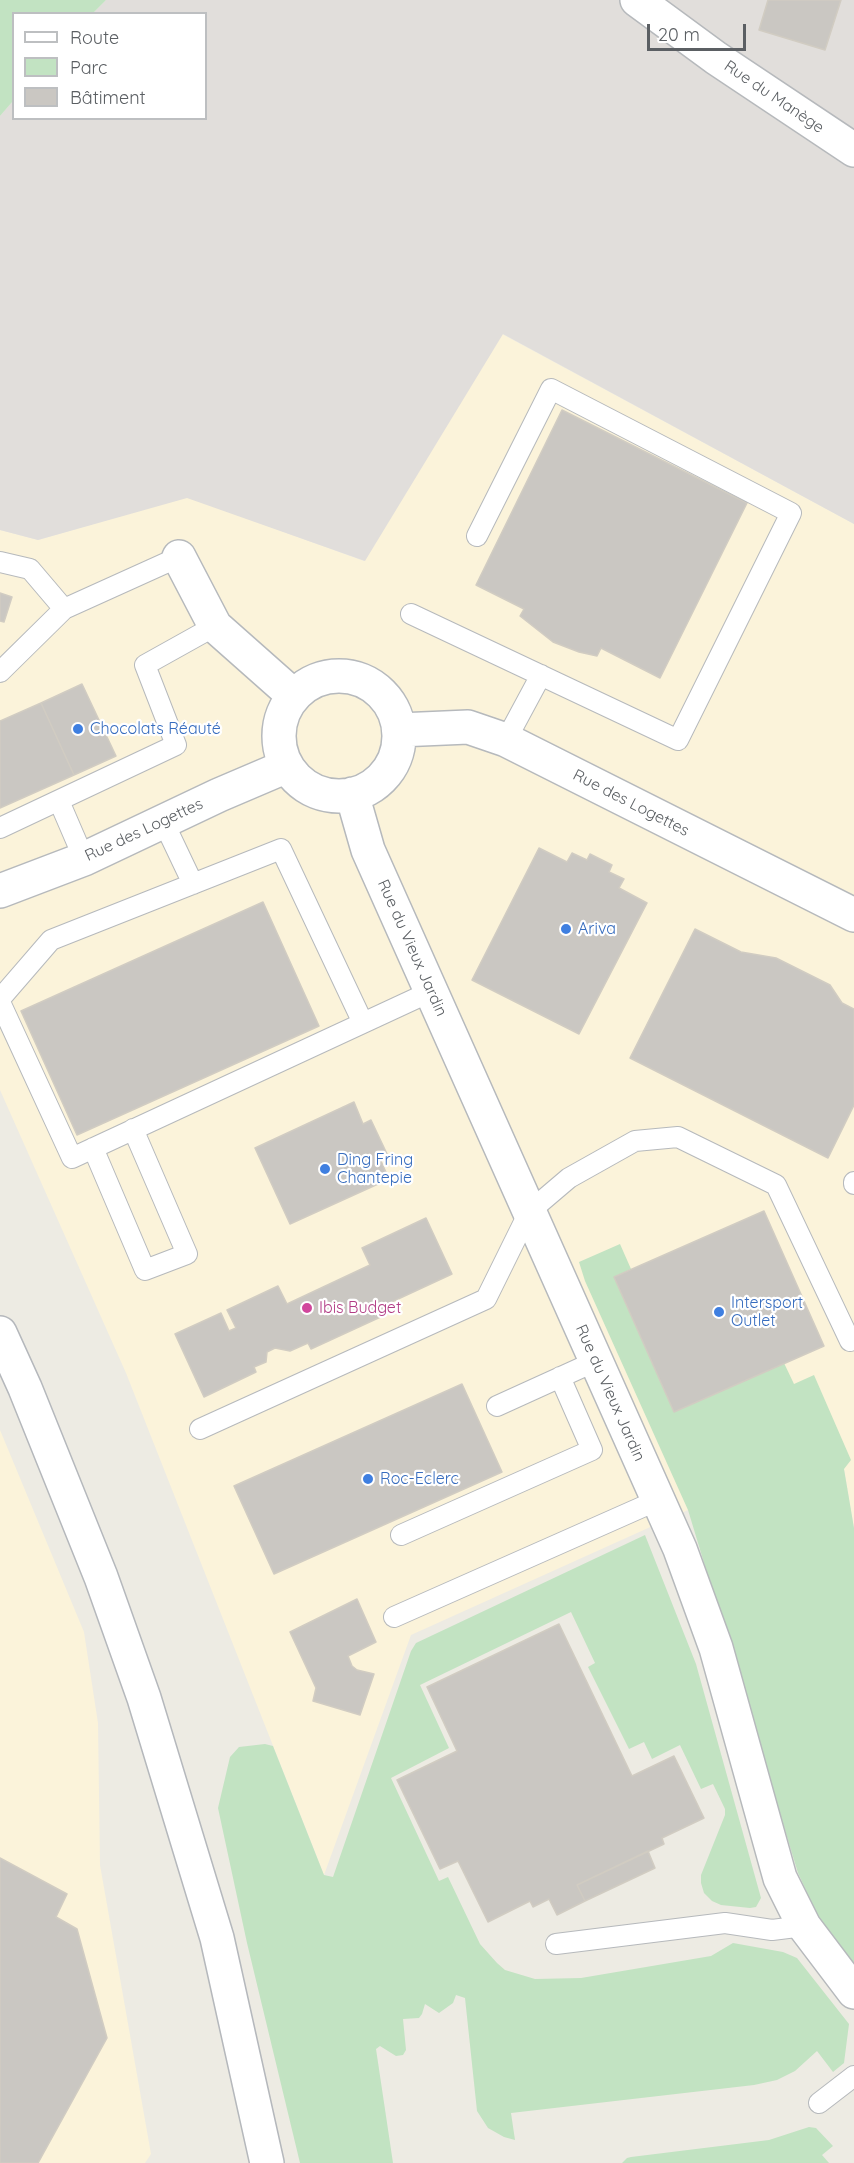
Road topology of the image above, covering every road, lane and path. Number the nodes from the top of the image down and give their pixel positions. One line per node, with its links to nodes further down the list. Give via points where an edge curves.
1 (637, 0): 2 (street, Rue du Manège)
2 (854, 150)
3 (477, 536): 10 (lane, via 551,389 791,513 678,740)
4 (179, 557): 6 (lane); 8 (street)
5 (0, 562): 6 (lane, via 30,569)
6 (64, 609): 9 (lane)
7 (411, 614): 10 (lane)
8 (215, 626): 11 (street); 16 (lane, via 145,665 176,745)
9 (0, 672)
10 (541, 675): 13 (lane)
11 (294, 696): 12 (street, via 319,679 350,676 378,689 388,701); 14 (street, via 286,706 279,730)
12 (399, 730): 13 (street, Rue des Logettes, via 468,727); 15 (street, via 395,758 387,771 365,790)
13 (506, 740): 22 (street, Rue des Logettes)
14 (287, 766): 15 (street, via 308,787 322,793); 17 (street, Rue des Logettes)
15 (352, 794): 23 (street, Rue du Vieux Jardin, via 368,850)
16 (59, 801): 18 (lane); 19 (lane)
17 (164, 823): 19 (street, Rue des Logettes); 20 (lane)
18 (0, 828)
19 (84, 859): 21 (street, Rue des Logettes)
20 (193, 884): 24 (lane, via 51,940); 25 (lane, via 281,849)
21 (0, 891)
22 (854, 915)
23 (432, 991): 25 (lane); 28 (street, Rue du Vieux Jardin)
24 (0, 1001): 27 (lane, via 72,1158)
25 (363, 1023): 26 (lane)
26 (133, 1129): 27 (lane); 27 (lane, via 187,1254 145,1270)
27 (93, 1148)
28 (530, 1212): 30 (lane, via 569,1178 635,1141 678,1137 776,1185 850,1341); 31 (street, Rue du Vieux Jardin); 34 (lane, via 486,1299)
29 (0, 1333): 43 (street, via 101,1577 144,1698 217,1938)
30 (854, 1339)
31 (596, 1361): 32 (lane); 35 (street, Rue du Vieux Jardin)
32 (560, 1377): 33 (lane); 36 (lane, via 592,1450)
33 (497, 1406)
34 (200, 1429)
35 (658, 1500): 37 (lane); 38 (street, Rue du Vieux Jardin, via 716,1648 780,1878)
36 (400, 1534)
37 (394, 1617)
38 (804, 1926): 39 (lane, via 772,1930 725,1923); 40 (street, Rue du Vieux Jardin)
39 (556, 1944)
40 (854, 1992)
41 (854, 2076): 42 (lane)
42 (819, 2103)
43 (267, 2163)

